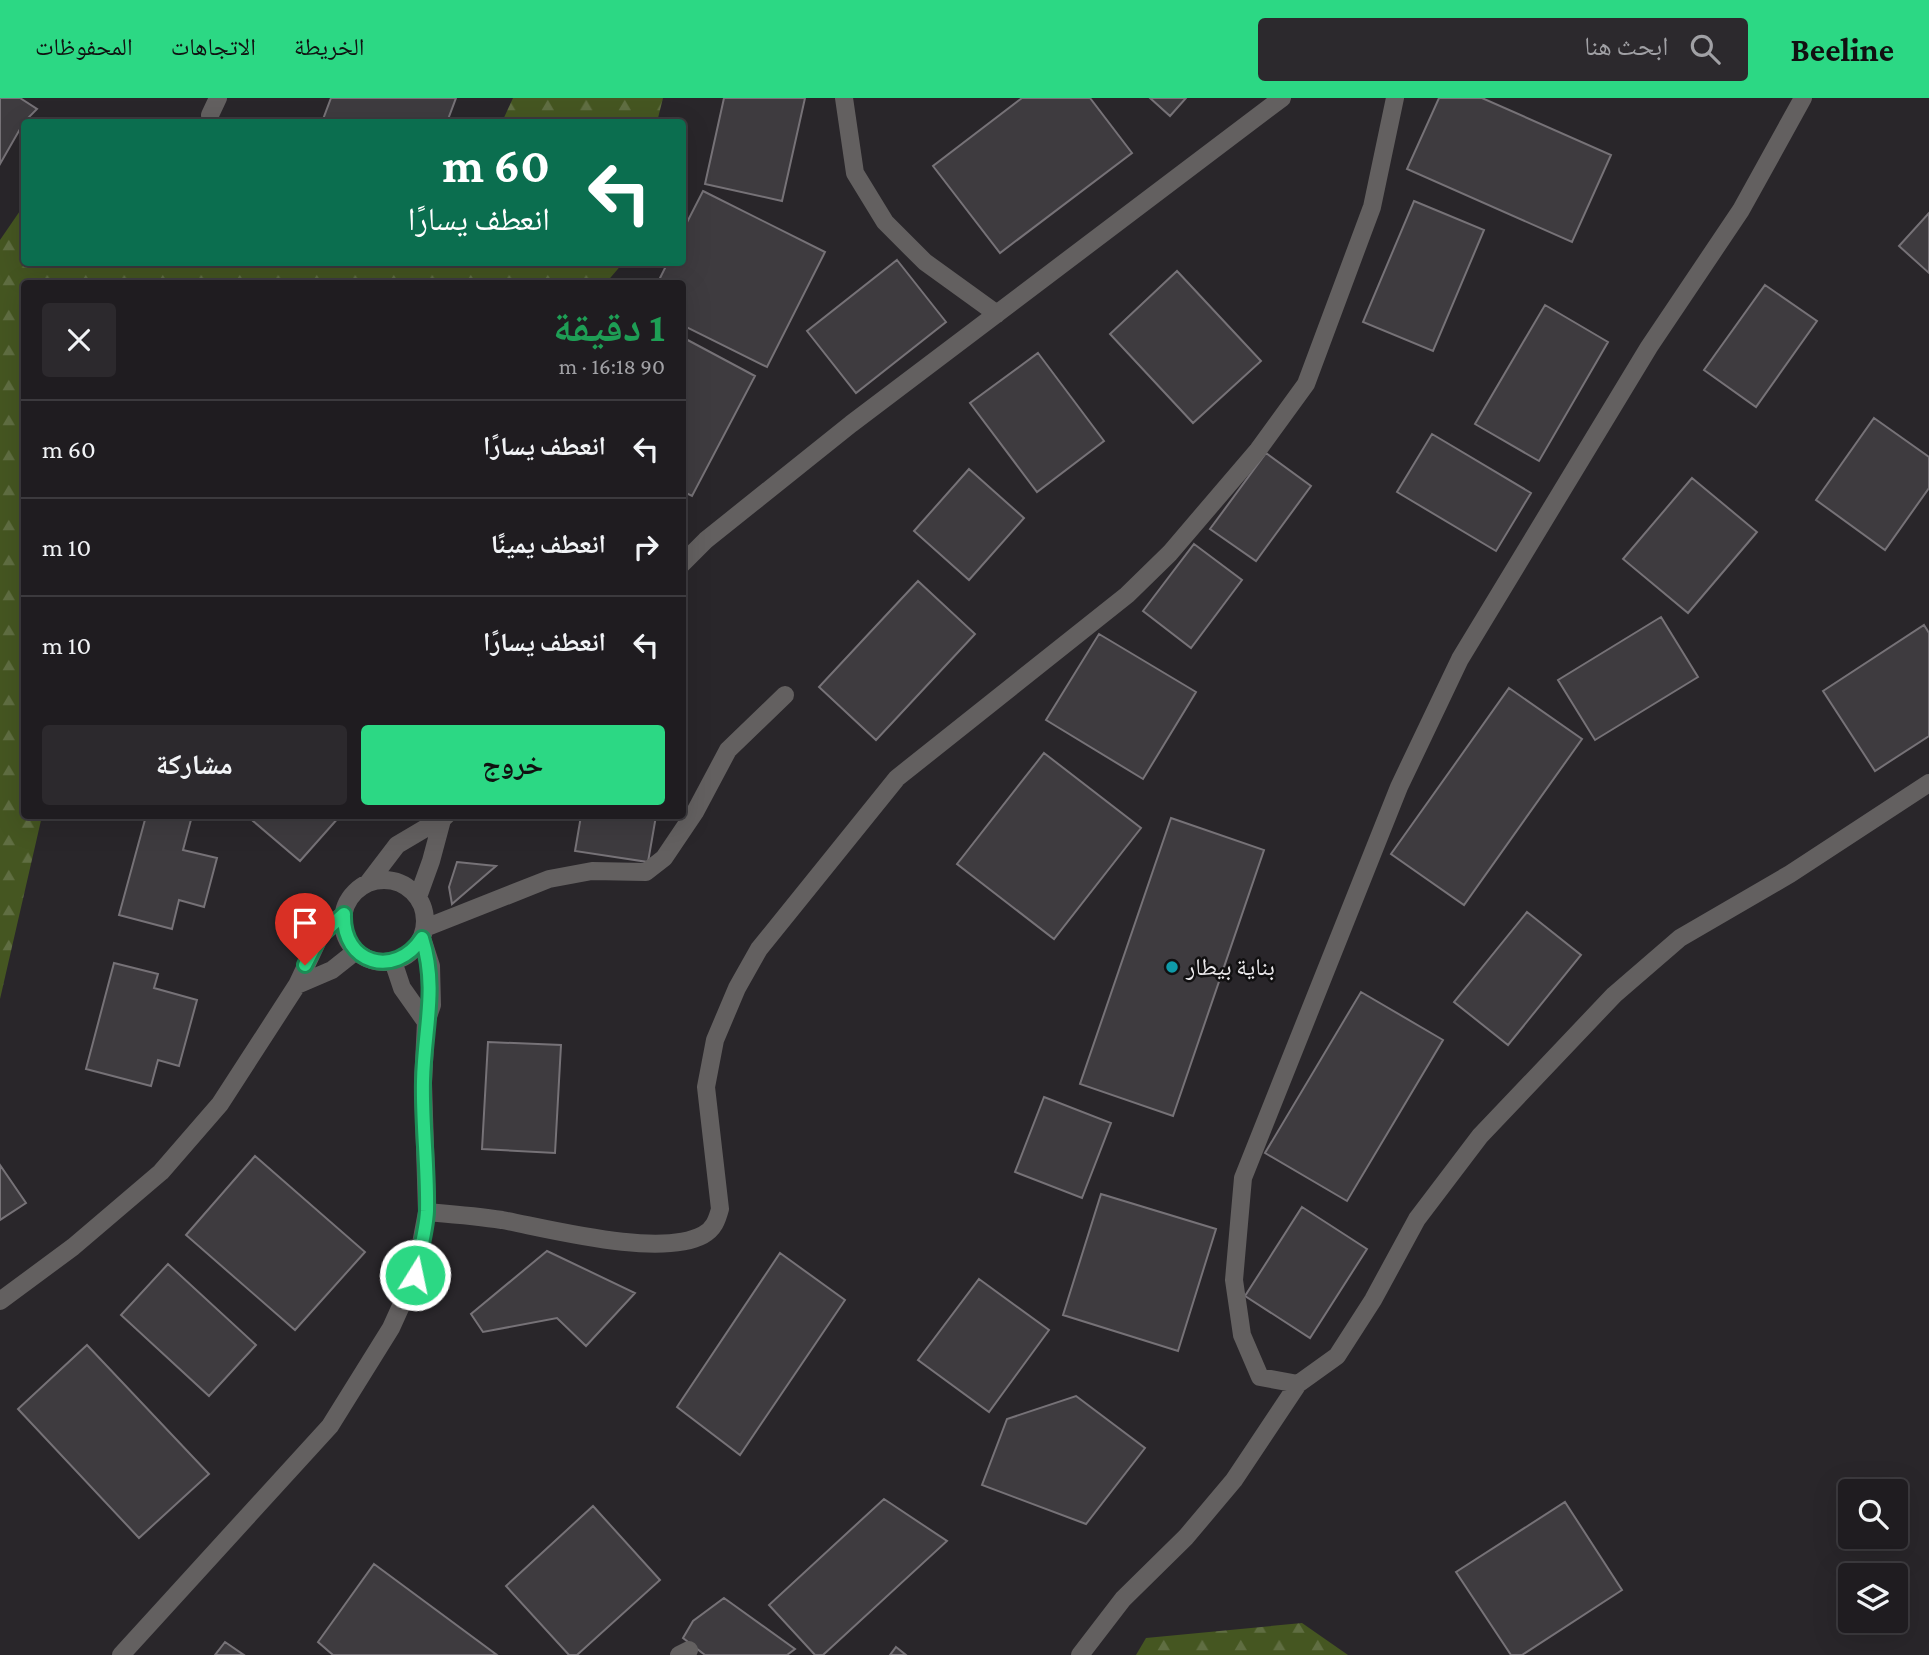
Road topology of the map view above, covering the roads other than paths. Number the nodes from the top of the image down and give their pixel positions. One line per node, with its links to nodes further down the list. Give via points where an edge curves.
1 (218, 98): 6 (street)
2 (844, 98): 7 (street, via 855,173 886,222 925,262)
3 (1282, 98): 7 (street)
4 (1395, 98): 21 (street, via 1373,207 1306,384 1258,450 1170,553 1126,595 897,778 759,949 715,1040 706,1087 720,1209 715,1225 704,1235 681,1241 618,1243 498,1219)
5 (1803, 98): 23 (street, via 1741,210 1649,346 1460,659 1399,787 1283,1072 1243,1178 1234,1280 1241,1335 1260,1377)
6 (210, 115)
7 (997, 314): 8 (street, via 850,424)
8 (686, 560)
9 (785, 695): 16 (street, via 728,750 695,812 664,858 646,872 592,871 549,879)
10 (1929, 783): 23 (street, via 1681,938 1614,995 1480,1136 1417,1219 1337,1356)
11 (442, 819): 13 (street, via 397,845)
12 (444, 819): 14 (street)
13 (368, 883): 14 (street, via 395,881); 15 (street, via 356,890)
14 (418, 897): 16 (street, via 426,917)
15 (344, 914): 17 (street, via 343,928); 19 (street, via 320,936)
16 (424, 933): 18 (street, via 415,949); 20 (street, via 432,989)
17 (356, 951): 18 (street, via 366,958); 19 (street, via 332,970)
18 (393, 961): 20 (street, via 402,988)
19 (297, 985): 22 (street, via 219,1104 161,1172 73,1247)
20 (426, 1022): 21 (street)
21 (427, 1212): 24 (street, via 415,1275 391,1328 330,1426)
22 (0, 1301)
23 (1298, 1384): 25 (street, via 1234,1480 1186,1537 1123,1599)
24 (121, 1655)
25 (1080, 1655)

